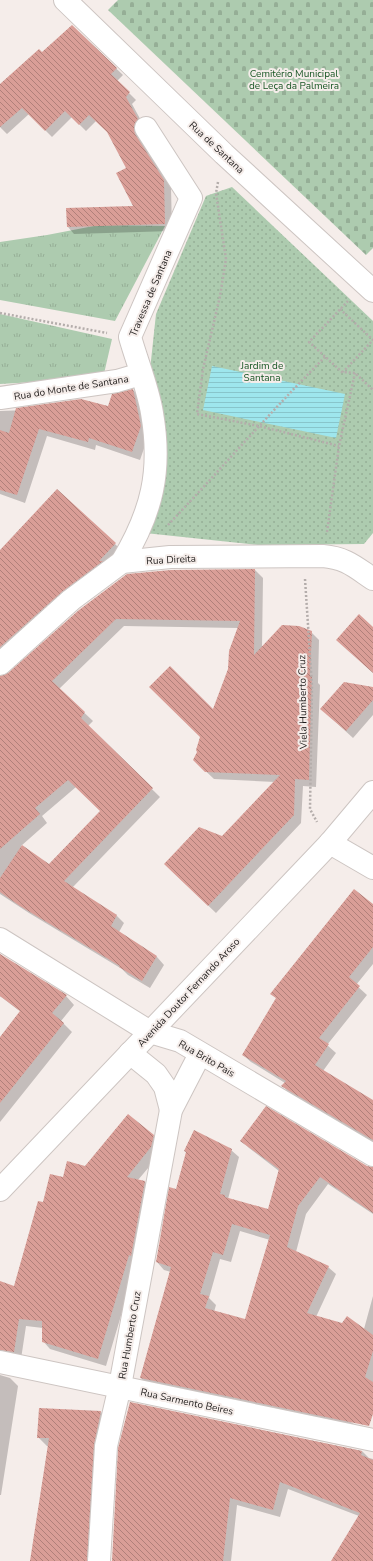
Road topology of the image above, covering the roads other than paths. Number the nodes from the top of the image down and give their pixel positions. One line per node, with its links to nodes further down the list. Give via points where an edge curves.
1 (65, 0): 3 (street, Rua de Santana, via 224,154)
2 (146, 128): 4 (street, Travessa de Santana, via 191,198 130,337)
3 (369, 287)
4 (141, 374): 5 (street, Rua do Monte de Santana, via 118,381); 6 (street, Travessa de Santana, via 152,413 156,440 156,475 142,524)
5 (0, 398)
6 (122, 562): 7 (street, Rua Direita, via 170,557 337,557); 8 (street, via 71,600)
7 (373, 579)
8 (0, 664)
9 (373, 792): 10 (street, Avenida Doutor Fernando Aroso)
10 (330, 843): 11 (street); 13 (street, Avenida Doutor Fernando Aroso)
11 (373, 868)
12 (0, 939): 13 (street, Rua Brito Pais)
13 (150, 1032): 14 (street, Avenida Doutor Fernando Aroso); 15 (street, Rua Brito Pais, via 180,1041)
14 (130, 1053): 16 (street, Rua Humberto Cruz, via 156,1074 165,1086); 18 (street, Avenida Doutor Fernando Aroso)
15 (200, 1054): 16 (street, Rua Humberto Cruz); 17 (street, Rua Brito Pais)
16 (170, 1110): 20 (street, Rua Humberto Cruz)
17 (373, 1155)
18 (0, 1190)
19 (0, 1362): 20 (street, Rua Sarmento Beires)
20 (120, 1386): 21 (street, Rua Sarmento Beires); 22 (street, Rua Humberto Cruz, via 106,1446)
21 (373, 1440)
22 (99, 1561)

